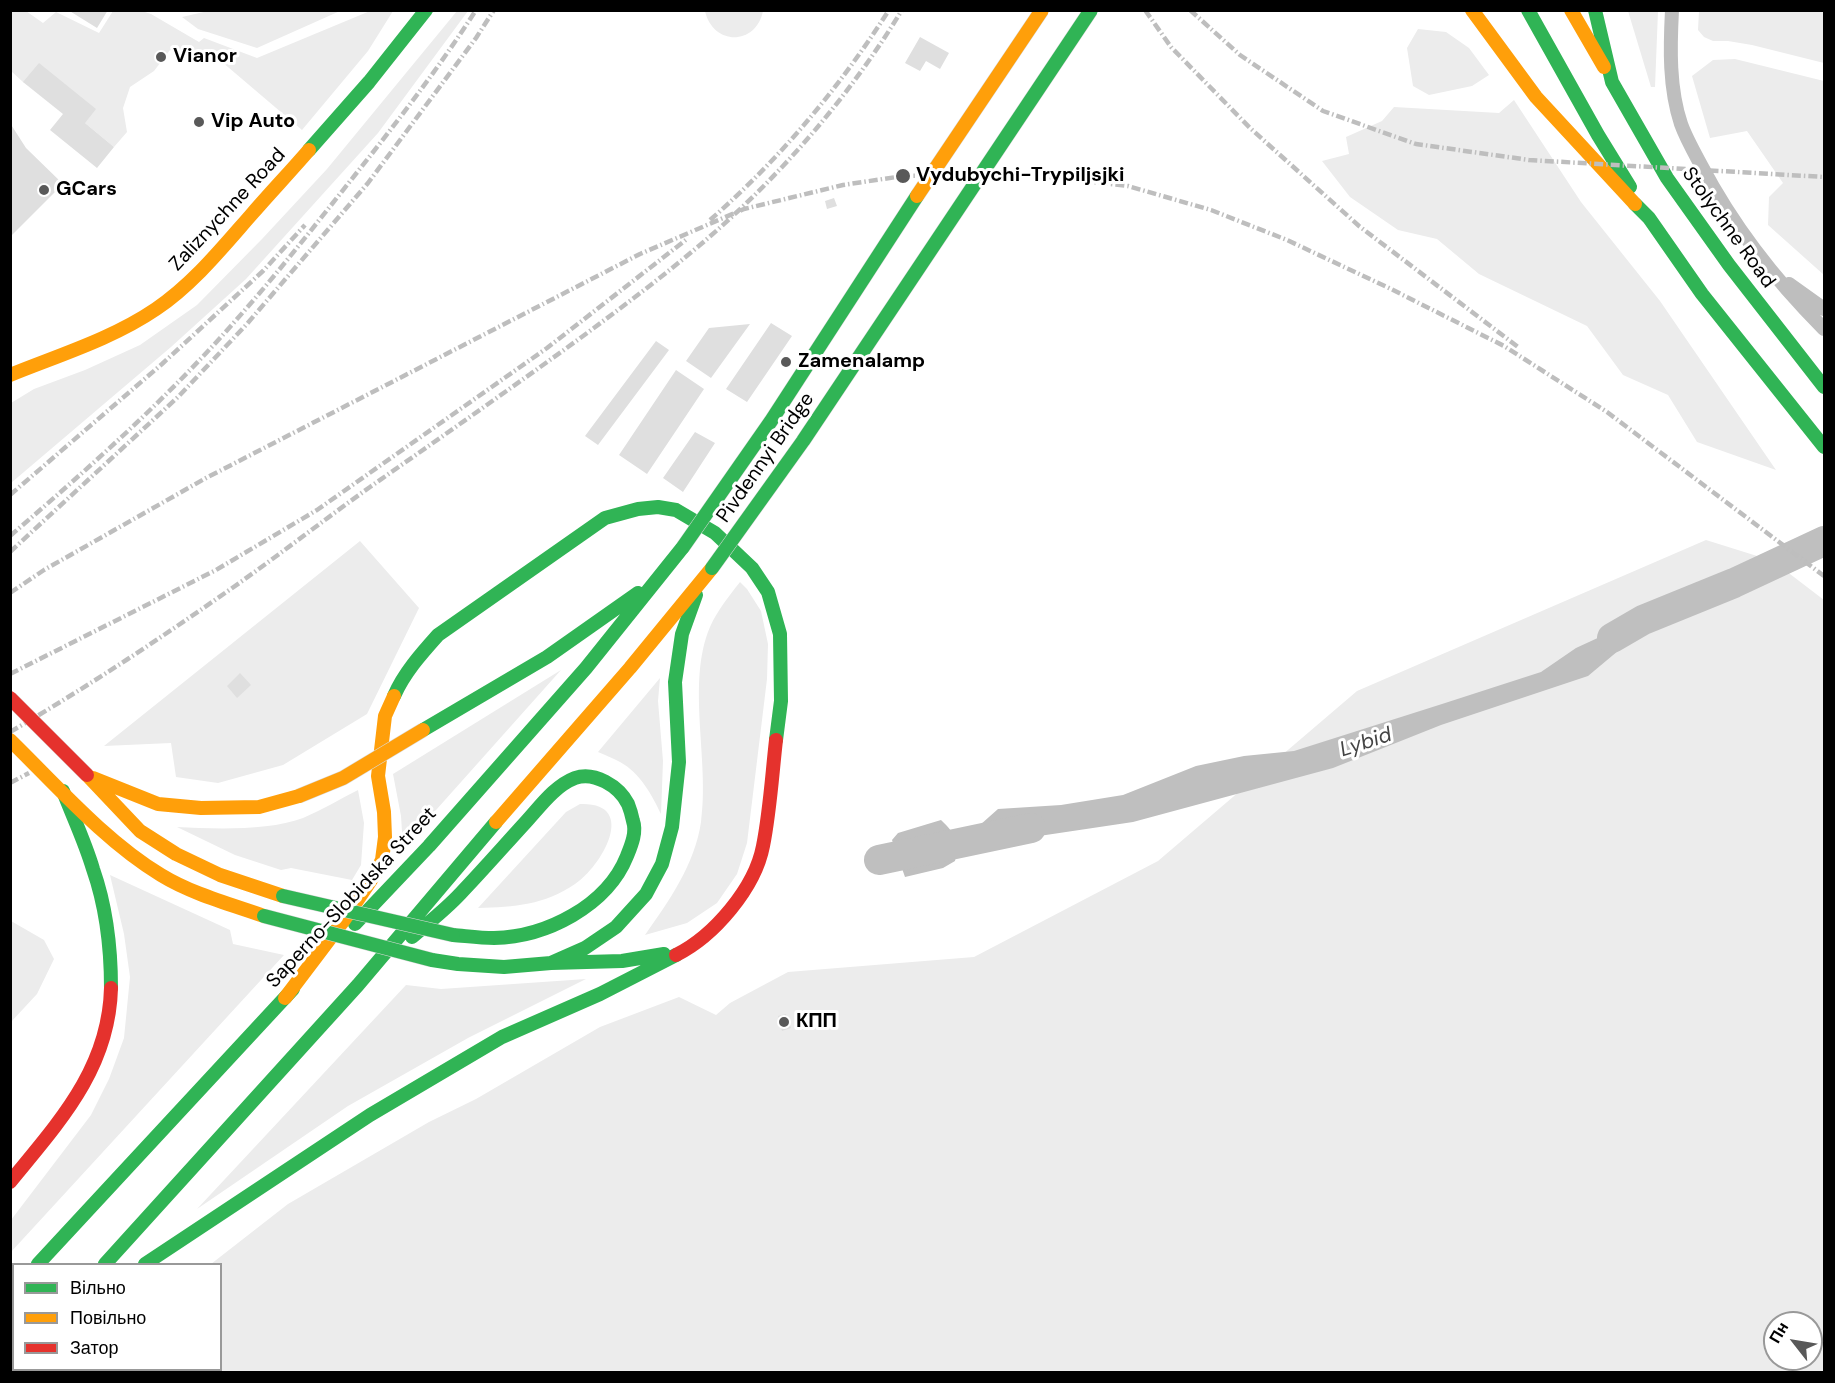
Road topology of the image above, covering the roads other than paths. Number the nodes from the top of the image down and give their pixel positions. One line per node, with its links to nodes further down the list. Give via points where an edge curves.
1 (426, 10): 14 (main road, Zaliznychne Road, via 357,98 212,259 176,293 141,318)
2 (1042, 10): 17 (main road, Pivdennyi Bridge, bridge, via 771,421)
3 (1092, 10): 19 (main road, Pivdennyi Bridge, bridge, via 803,441)
4 (1472, 10): 10 (main road, via 1536,96)
5 (1528, 10): 10 (main road)
6 (1571, 10): 9 (main road, Stolychne Road)
7 (1672, 10): 11 (street, via 1670,51 1681,124 1710,183)
8 (1596, 16): 9 (main road)
9 (1612, 82): 15 (main road, Stolychne Road, via 1667,178)
10 (1649, 218): 16 (main road, via 1702,294)
11 (1775, 274): 12 (street); 13 (street)
12 (1824, 309)
13 (1824, 329)
14 (10, 375)
15 (1824, 387)
16 (1824, 447)
17 (683, 547): 18 (main road, Saperno-Slobidska Street)
18 (662, 575): 22 (main road, bridge, via 547,657 343,778 299,796 259,807 158,804); 29 (main road, Saperno-Slobidska Street, via 586,668 429,846)
19 (702, 581): 24 (main road, via 682,634 675,682 679,762 672,827 662,864 646,894); 28 (main road)
20 (10, 698): 22 (main road, bridge)
21 (10, 740): 23 (main road)
22 (87, 776): 28 (main road, bridge, via 140,831 220,875 283,896 453,935 494,938 546,929 582,909 606,889 622,868 635,826 619,791 590,776 575,778 553,792 458,896)
23 (63, 791): 27 (main road, bridge, via 132,855 162,876 198,893 264,916 432,960 504,967); 30 (main road, via 99,888 112,980 110,1012 102,1047 90,1073)
24 (616, 927): 26 (main road, via 605,943 608,952); 27 (main road, via 585,948)
25 (682, 952): 26 (main road); 29 (main road, via 717,925 735,905 763,848 781,701 780,634 768,592 752,568 715,533 676,510 638,508 605,518 459,619 420,655 399,685 385,716 378,776 384,813 382,860 344,920); 33 (main road, via 502,1037 370,1115)
26 (622, 961): 27 (main road)
27 (552, 963)
28 (358, 985): 32 (main road)
29 (285, 998): 31 (main road, Saperno-Slobidska Street)
30 (10, 1182)
31 (39, 1263)
32 (106, 1263)
33 (147, 1263)

